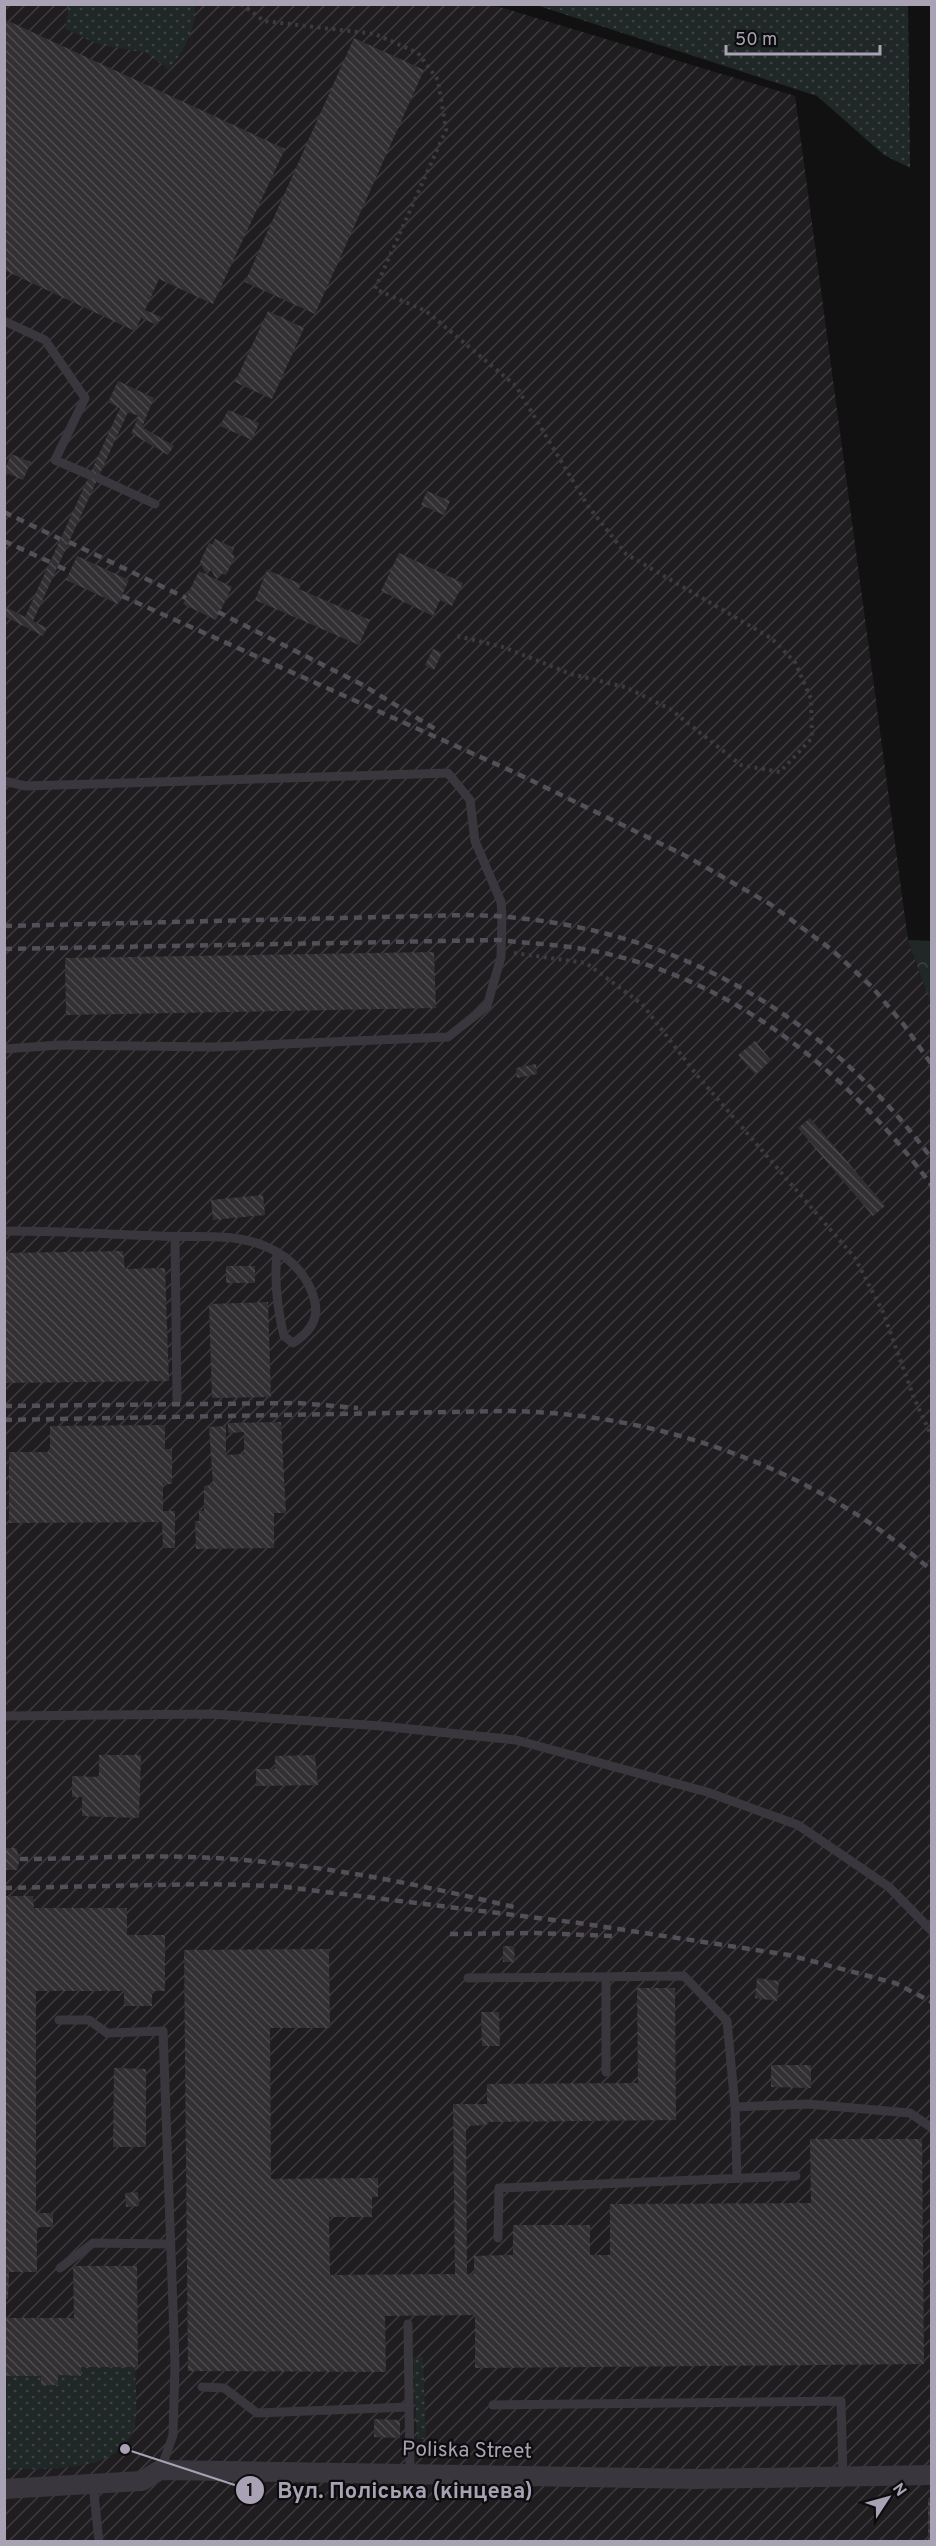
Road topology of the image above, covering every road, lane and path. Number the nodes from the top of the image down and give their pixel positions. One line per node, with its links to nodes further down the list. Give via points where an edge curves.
1 (242, 4): 4 (path, via 264,21 375,34 418,53 438,80 446,130 375,289 426,311 516,386 588,506 626,554 771,638 795,662 811,699 812,738 780,772 741,765 670,709 625,687 571,674 503,647)
2 (4, 321): 3 (lane, via 45,340 85,398 55,460)
3 (155, 504)
4 (453, 635)
5 (4, 781): 6 (lane, via 26,786 448,773 470,800 476,841 501,902)
6 (501, 952): 7 (lane, via 487,1006 448,1036 212,1047 60,1045); 12 (path, via 586,963 642,1004 696,1074 855,1258 883,1312)
7 (4, 1049)
8 (4, 1232): 9 (lane)
9 (175, 1237): 10 (lane, via 228,1237); 11 (lane)
10 (277, 1252): 10 (lane, via 292,1262 312,1287 317,1311 307,1334 293,1342 284,1336 278,1311 274,1280)
11 (177, 1400)
12 (932, 1437)
13 (4, 1716): 14 (lane, via 211,1714 516,1740 707,1792 798,1825 889,1887)
14 (932, 1930)
15 (606, 1977): 16 (lane); 18 (lane); 19 (lane, via 684,1976 727,2021)
16 (468, 1978)
17 (59, 2020): 24 (lane, via 89,2020 107,2033 163,2031)
18 (606, 2072)
19 (735, 2107): 20 (lane, via 807,2104 910,2113); 22 (lane)
20 (932, 2128)
21 (796, 2176): 22 (lane)
22 (737, 2177): 23 (lane, via 499,2188)
23 (498, 2238)
24 (170, 2244): 25 (lane, via 93,2242); 30 (lane, via 175,2364 173,2435)
25 (60, 2268)
26 (408, 2324): 29 (lane)
27 (202, 2387): 29 (lane, via 224,2388 257,2412)
28 (493, 2405): 33 (lane, via 841,2401)
29 (409, 2407): 31 (lane)
30 (160, 2470): 31 (street, Poliska Street); 34 (street, Poliska Street, via 142,2481)
31 (410, 2473): 33 (street, Poliska Street, via 697,2479)
32 (932, 2475): 33 (street, Poliska Street)
33 (843, 2477)
34 (93, 2484): 35 (street, Poliska Street); 36 (lane)
35 (4, 2489)
36 (99, 2541)

